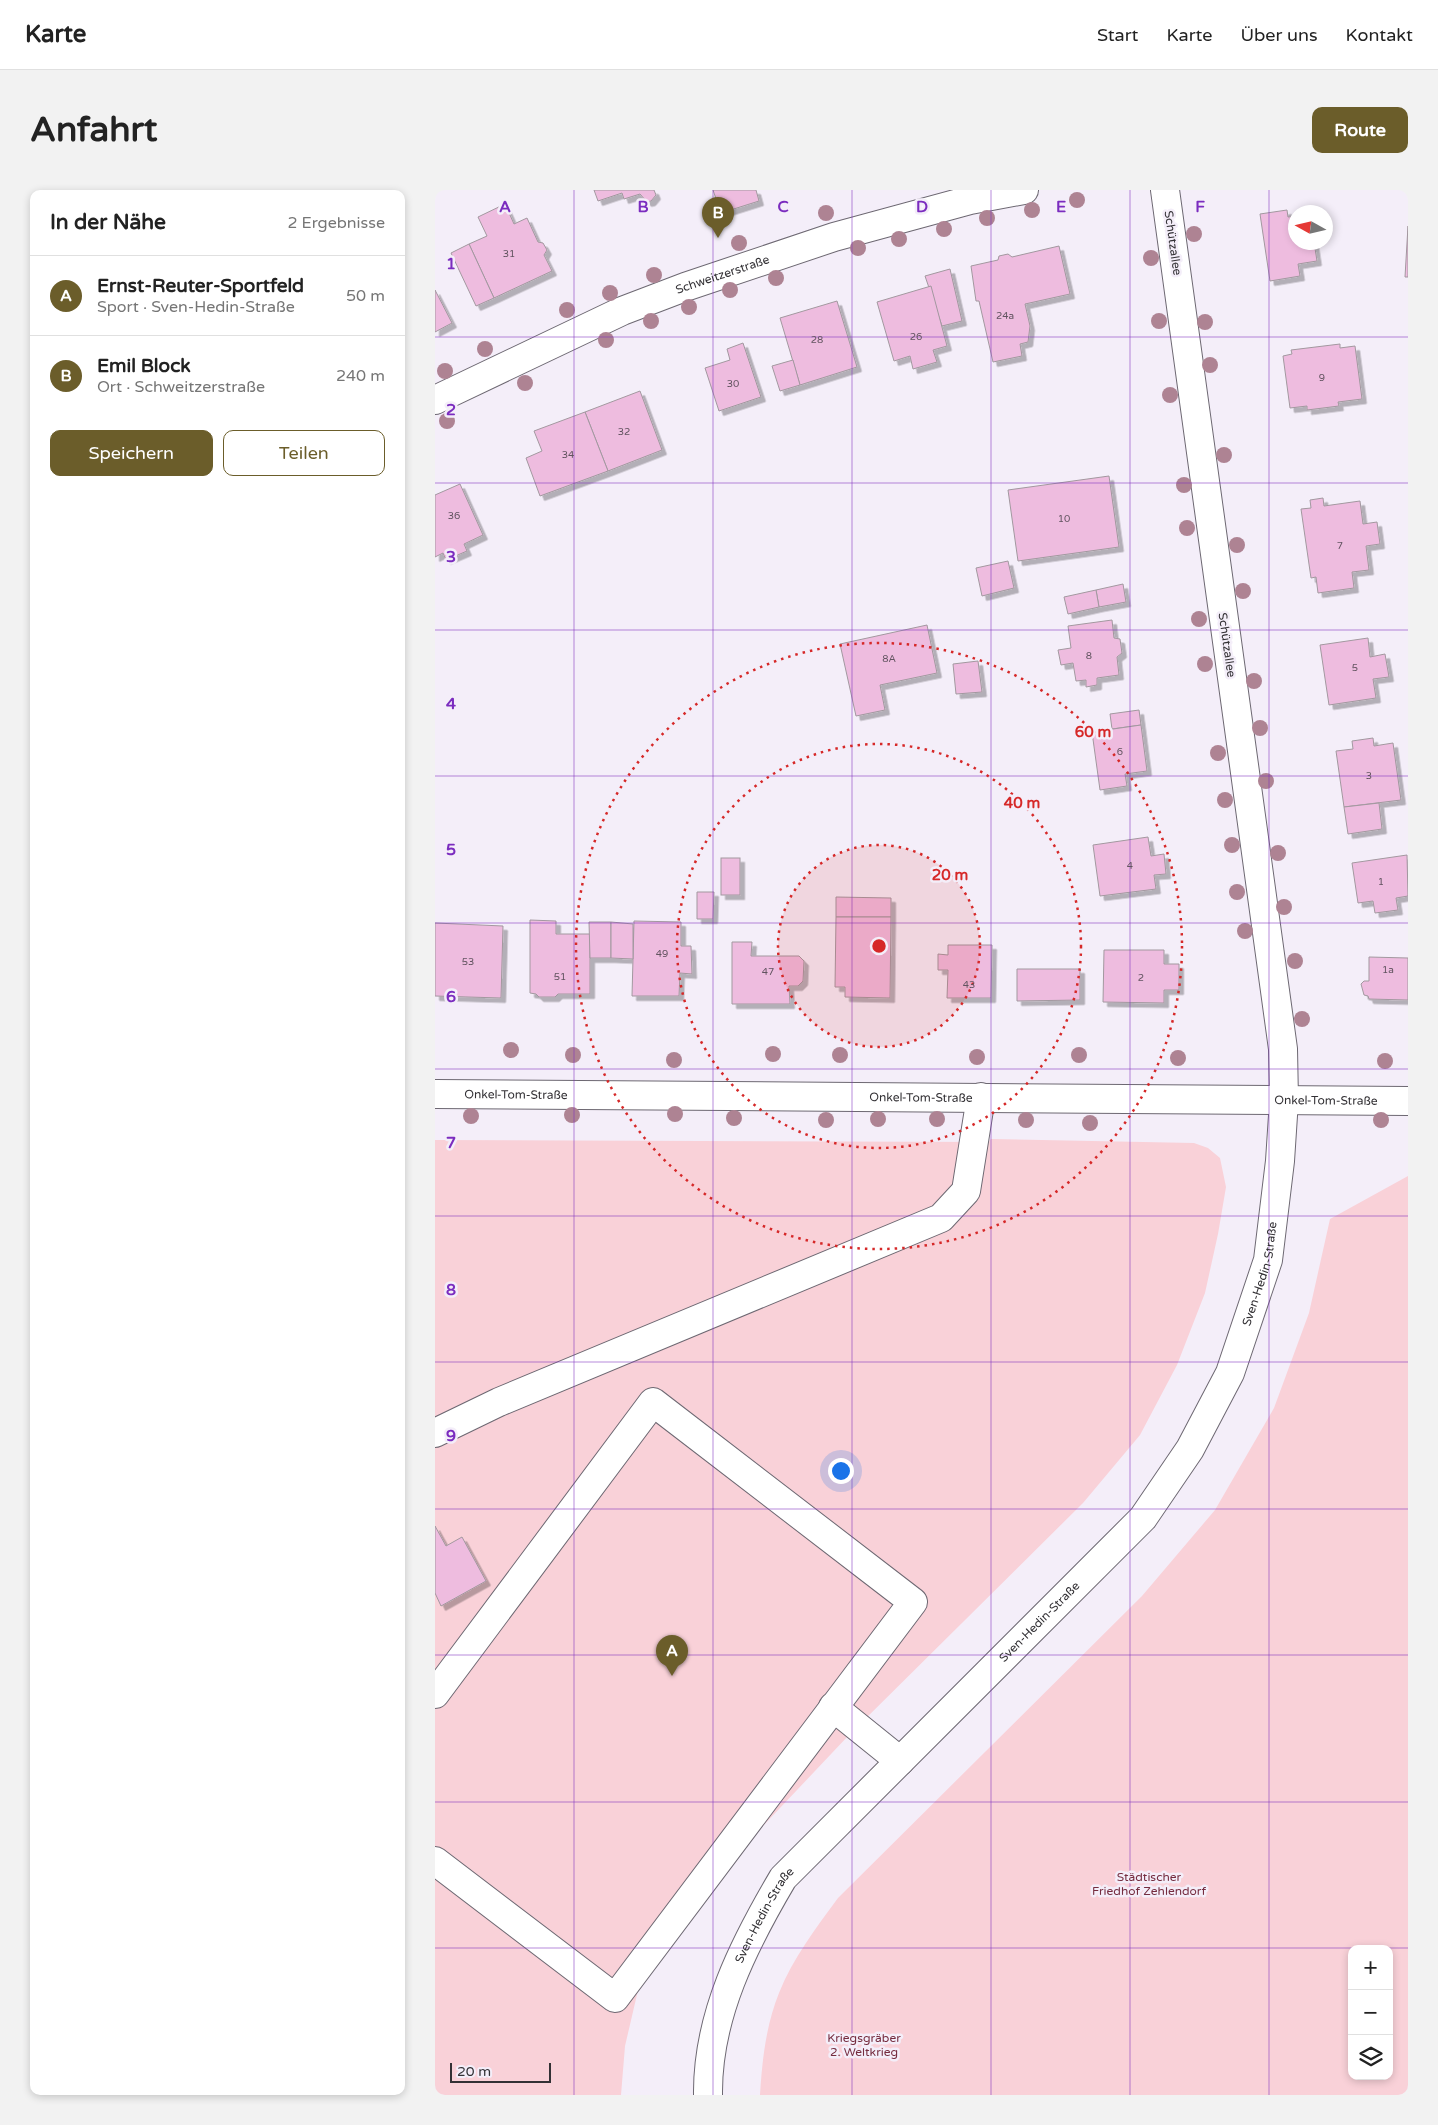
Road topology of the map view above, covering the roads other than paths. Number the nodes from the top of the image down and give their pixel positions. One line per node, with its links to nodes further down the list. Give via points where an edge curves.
1 (1024, 190): 3 (street, Schweitzerstraße, via 970,200 834,237 685,287 622,311)
2 (1165, 190): 6 (street, Schützallee, via 1283,1049)
3 (435, 400)
4 (435, 1094): 5 (street, Onkel-Tom-Straße)
5 (981, 1097): 6 (street, Onkel-Tom-Straße); 8 (street, via 966,1191 941,1218 508,1398)
6 (1284, 1100): 7 (street, Onkel-Tom-Straße); 11 (street, Sven-Hedin-Straße, via 1268,1260 1230,1373 1190,1449 1143,1518)
7 (1408, 1101)
8 (435, 1433)
9 (435, 1694): 10 (street, via 653,1402 913,1602)
10 (833, 1707): 11 (street); 12 (street, via 615,1998)
11 (900, 1761): 13 (street, Sven-Hedin-Straße, via 783,1878 759,1919 734,1970 717,2023)
12 (435, 1861)
13 (708, 2095)

